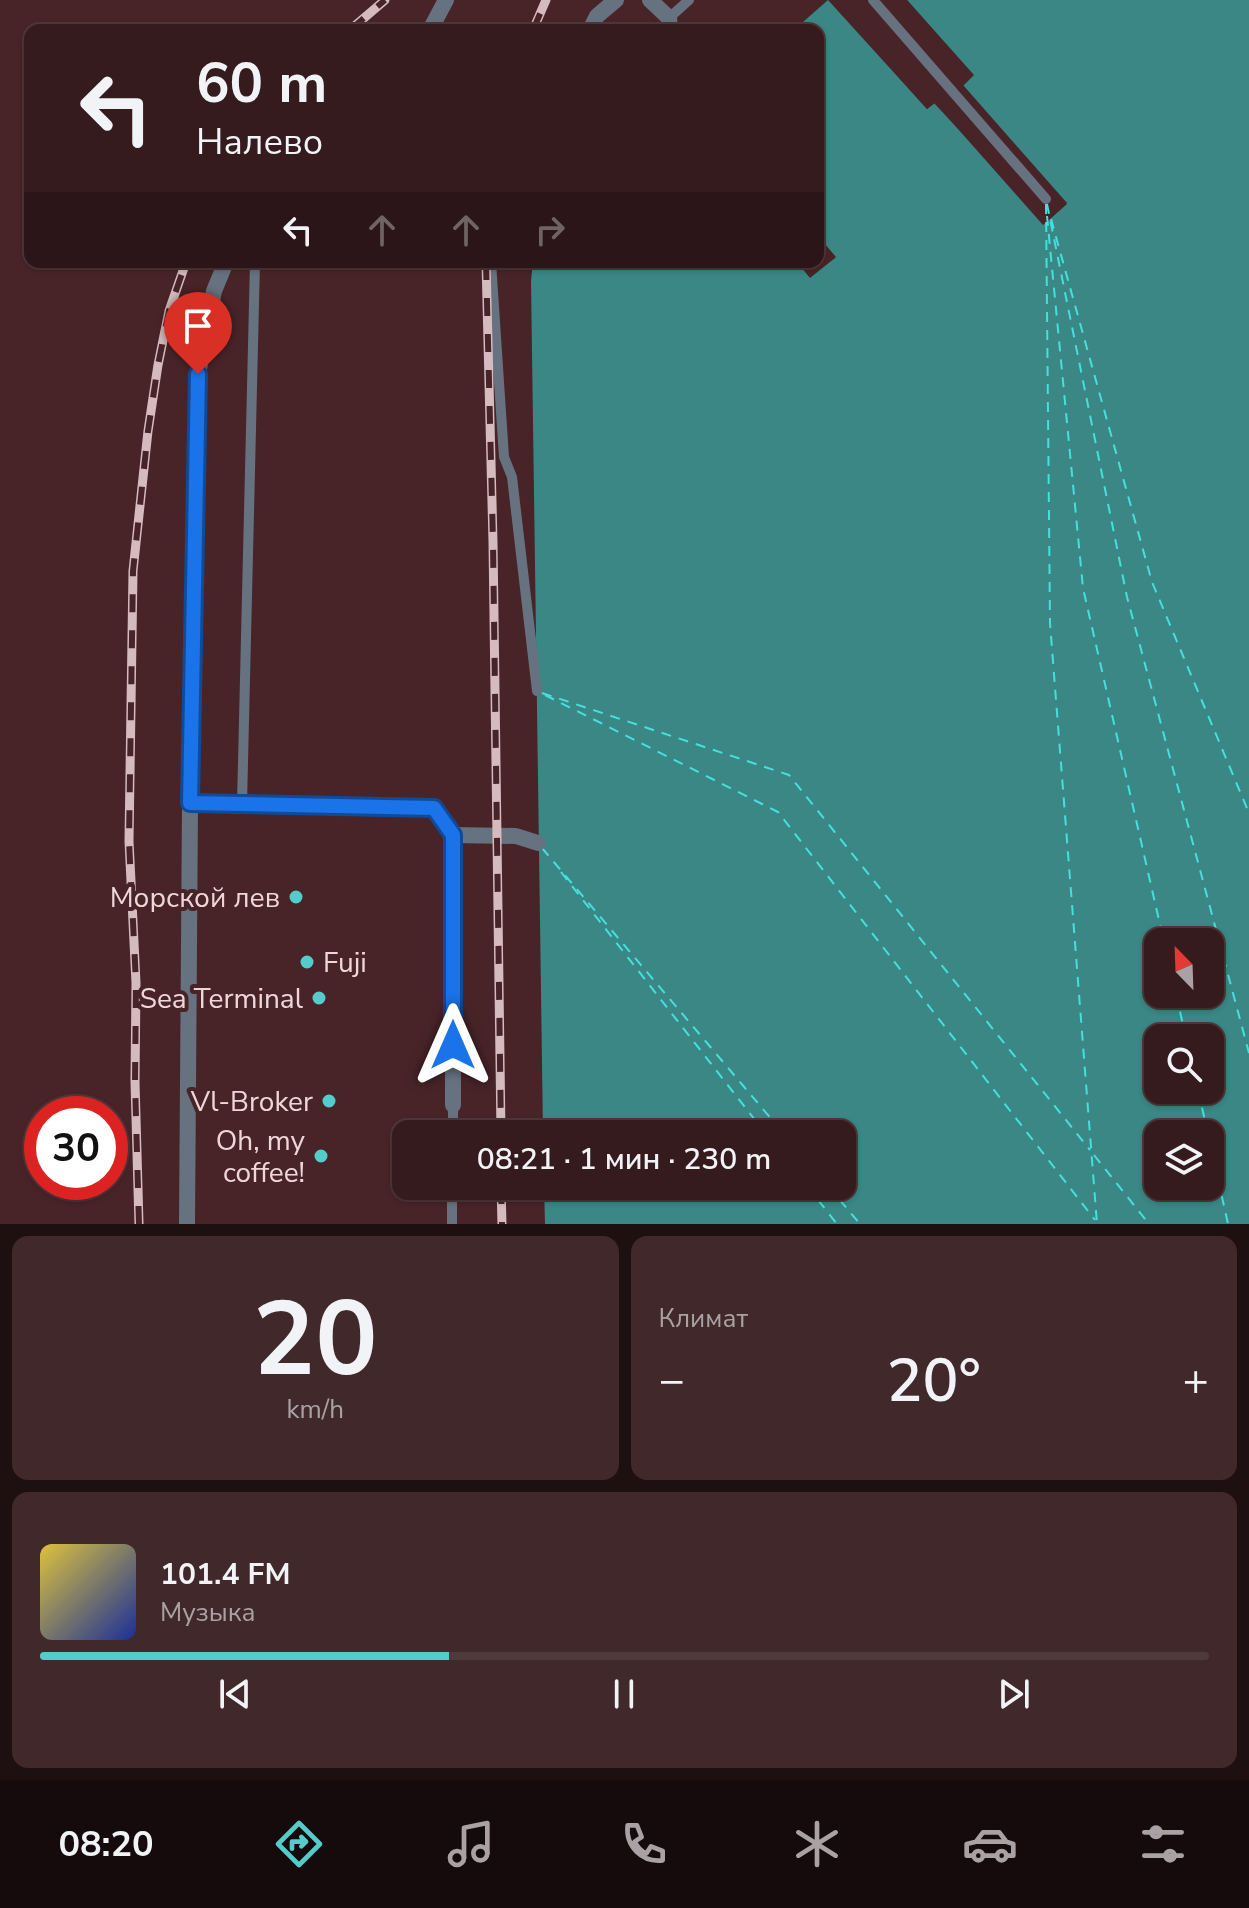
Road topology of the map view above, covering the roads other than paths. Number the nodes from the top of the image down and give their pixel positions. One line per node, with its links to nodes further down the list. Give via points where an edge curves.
1 (446, 0): 6 (street)
2 (616, 0): 7 (street)
3 (650, 0): 8 (street)
4 (689, 0): 8 (lane)
5 (873, 0): 9 (lane)
6 (433, 24)
7 (593, 24)
8 (670, 24)
9 (1046, 199)
10 (224, 268): 14 (street, via 198,374)
11 (255, 268): 15 (lane)
12 (491, 268): 13 (lane, via 504,457 512,477)
13 (537, 691)
14 (190, 803): 15 (street); 21 (street)
15 (242, 804): 16 (street, via 434,808)
16 (453, 835): 17 (street, via 516,836); 18 (street)
17 (538, 843)
18 (453, 1105): 19 (lane)
19 (453, 1120)
20 (452, 1200): 22 (lane)
21 (187, 1224)
22 (452, 1224)

